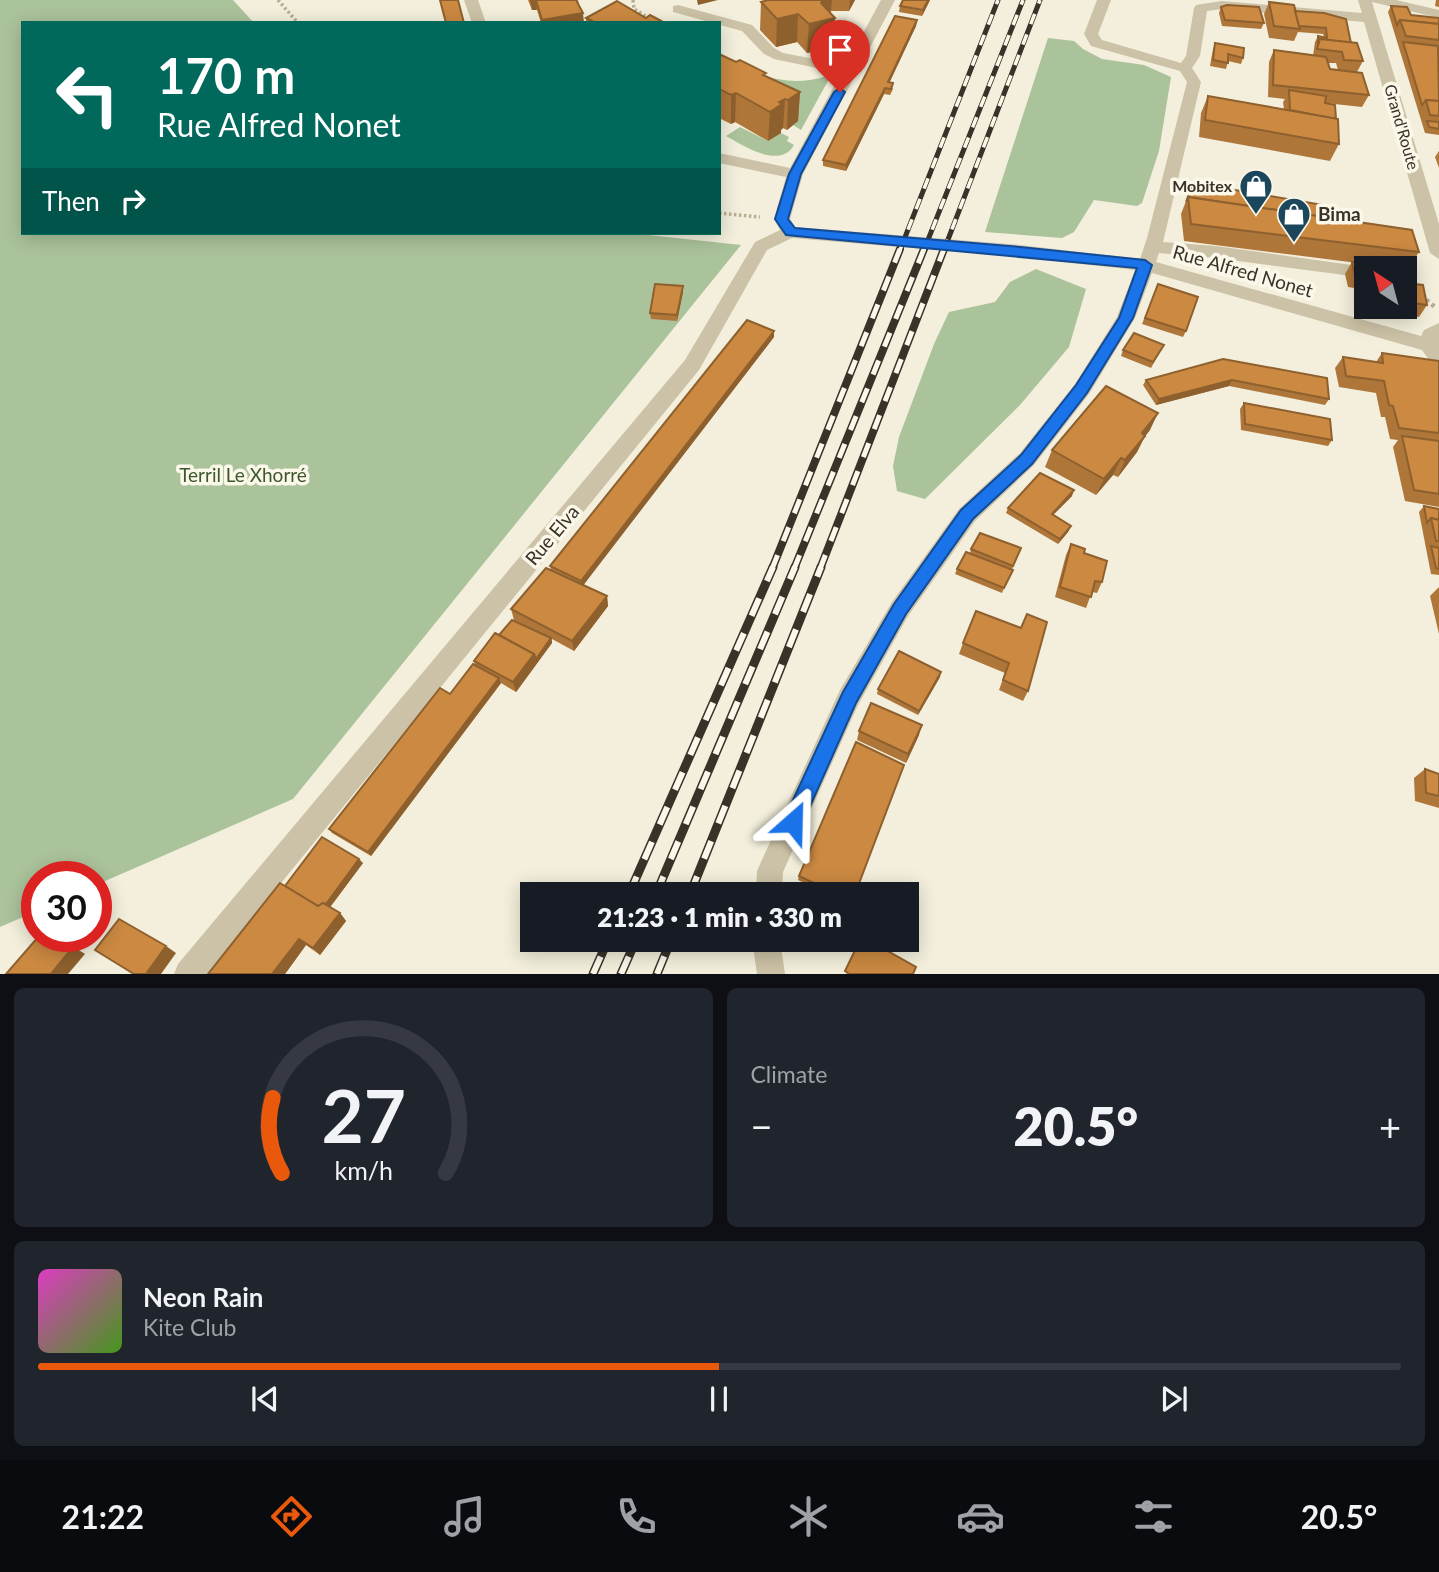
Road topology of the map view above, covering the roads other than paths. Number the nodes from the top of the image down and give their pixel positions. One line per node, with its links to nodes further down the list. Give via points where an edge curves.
1 (471, 0): 9 (street)
2 (888, 0): 11 (street)
3 (1104, 0): 10 (street, via 1091,34 1096,43)
4 (1365, 0): 8 (street, Grand'Route)
5 (1378, 0): 7 (street)
6 (678, 9): 11 (street, via 747,28 779,56)
7 (1439, 14)
8 (1369, 18): 10 (street, via 1222,5 1200,8 1194,56); 15 (street, Grand'Route)
9 (478, 21)
10 (1185, 68): 16 (street, via 1194,82)
11 (851, 71): 13 (street)
12 (721, 158): 13 (street)
13 (795, 174): 14 (street)
14 (786, 225): 16 (street, Rue Alfred Nonet, via 1020,251); 21 (street, Rue Elva, via 761,246 692,365)
15 (1439, 253)
16 (1149, 256): 17 (street, via 1216,252); 18 (street, Rue Alfred Nonet); 19 (street, via 1126,318 1082,389 1027,459 967,515 900,609 849,698)
17 (1354, 270)
18 (1436, 345)
19 (770, 882)
20 (767, 952): 22 (street)
21 (188, 974)
22 (771, 974)

